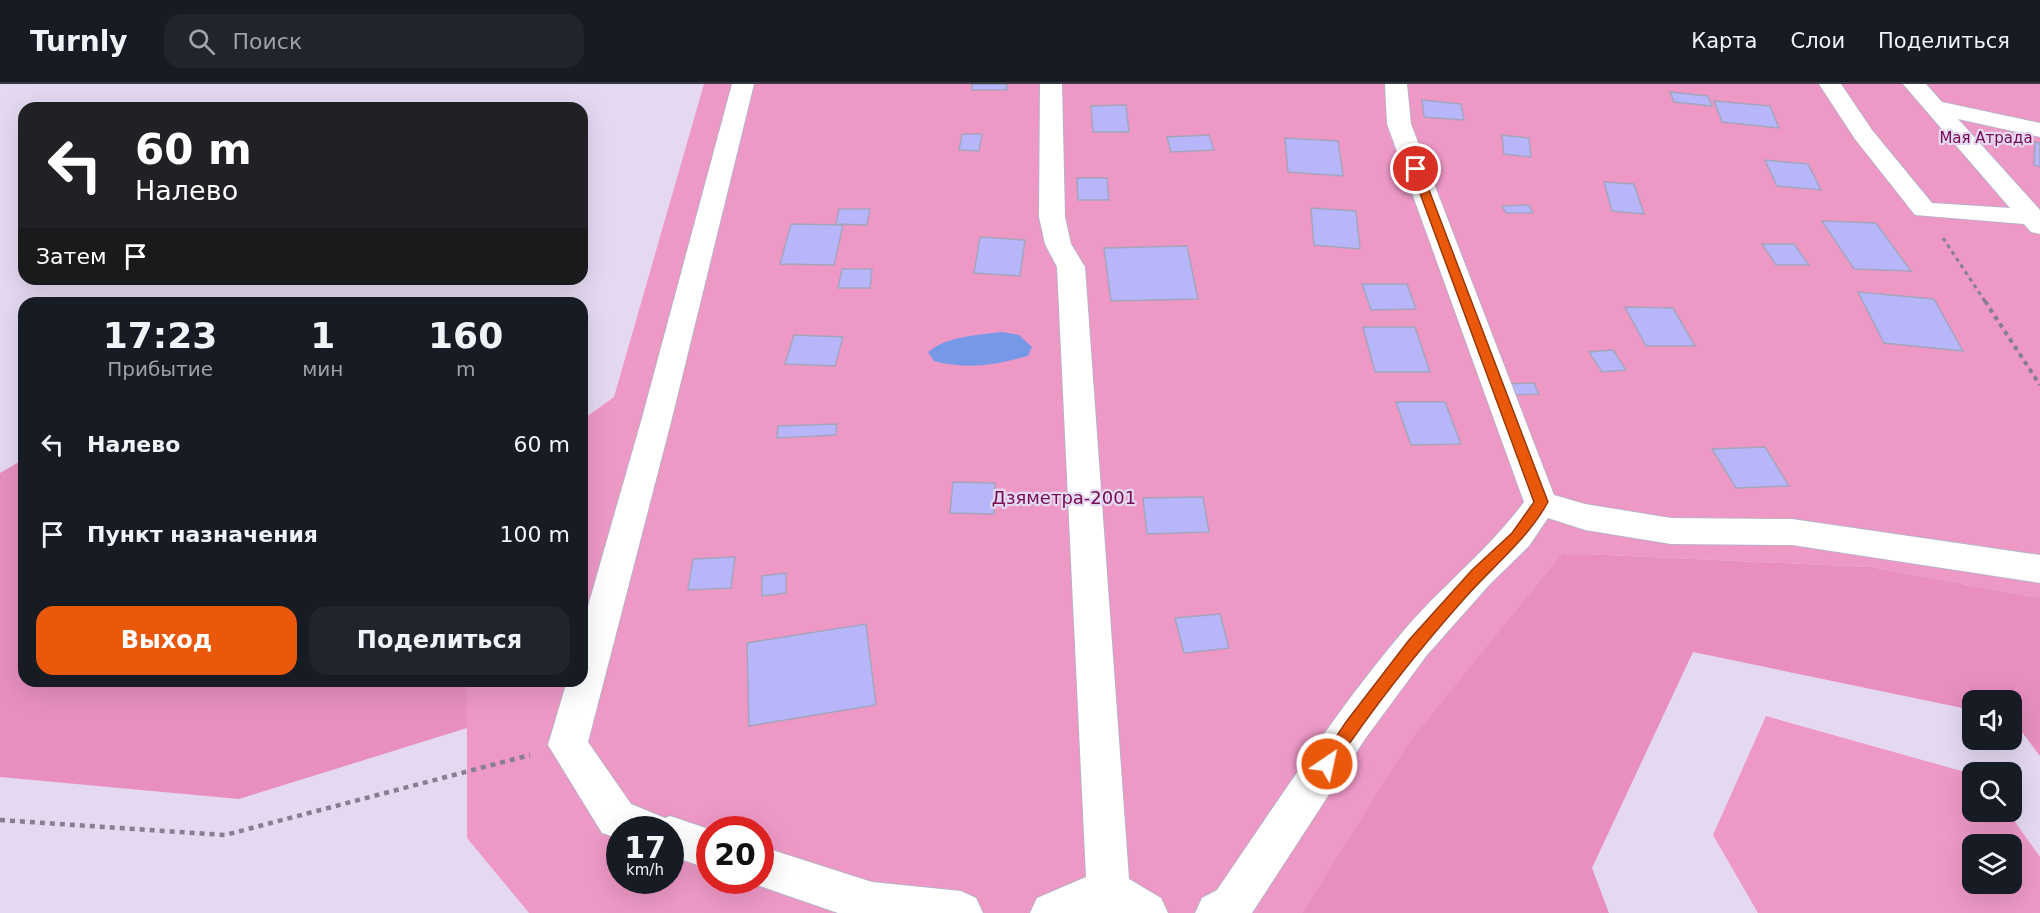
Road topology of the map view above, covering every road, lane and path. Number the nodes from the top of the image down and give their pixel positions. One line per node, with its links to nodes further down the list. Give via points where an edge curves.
1 (743, 84): 13 (street)
2 (1051, 84): 19 (street, via 1052,217 1058,244 1071,267)
3 (1396, 84): 11 (street, via 1399,124)
4 (1830, 84): 8 (street, via 1863,134)
5 (1914, 84): 6 (street)
6 (1935, 107): 7 (street); 9 (street)
7 (2040, 130)
8 (1924, 210): 9 (street); 10 (path)
9 (2036, 222)
10 (2040, 385)
11 (1541, 502): 12 (street, via 1585,517 1671,531 1792,532); 23 (street, via 1517,537 1414,644 1351,727 1232,905)
12 (2040, 570)
13 (588, 672)
14 (584, 687): 15 (street)
15 (568, 745): 16 (street); 17 (path, via 225,835)
16 (615, 816)
17 (0, 820)
18 (774, 871): 20 (street, via 872,903)
19 (1108, 892): 21 (street); 22 (street, via 1128,898)
20 (961, 913)
21 (1052, 913)
22 (1146, 913)
23 (1217, 913)

